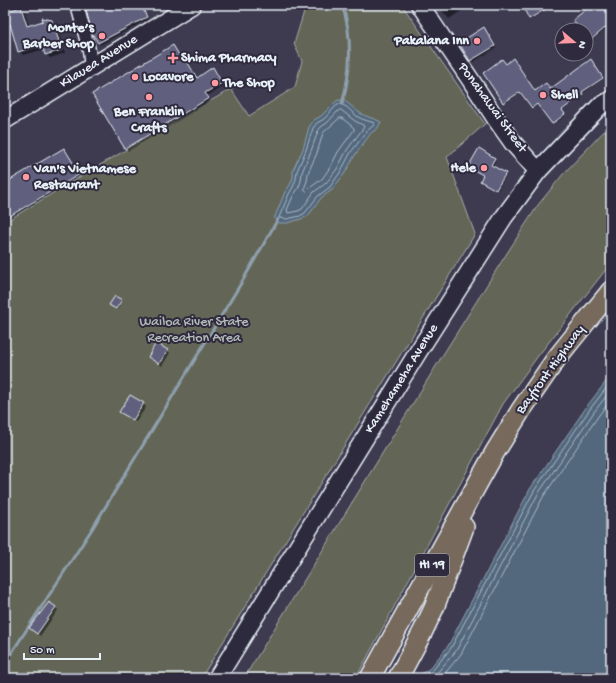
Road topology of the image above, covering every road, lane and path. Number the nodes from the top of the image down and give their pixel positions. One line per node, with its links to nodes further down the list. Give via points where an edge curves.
1 (77, 5): 4 (street)
2 (192, 5): 4 (main road, Kilauea Avenue)
3 (420, 5): 7 (main road, Ponahawai Street, via 496,119)
4 (93, 66): 6 (main road, Kilauea Avenue)
5 (611, 100): 7 (main road, Kamehameha Avenue, via 599,107)
6 (5, 120)
7 (538, 170): 10 (main road, Kamehameha Avenue, via 422,345)
8 (611, 291): 9 (main road, Bayfront Highway / HI 19, via 556,359)
9 (495, 452): 11 (main road, Bayfront Highway / HI 19); 12 (main road, Bayfront Highway / HI 19, via 469,512 434,608)
10 (217, 678)
11 (370, 678)
12 (398, 678)

